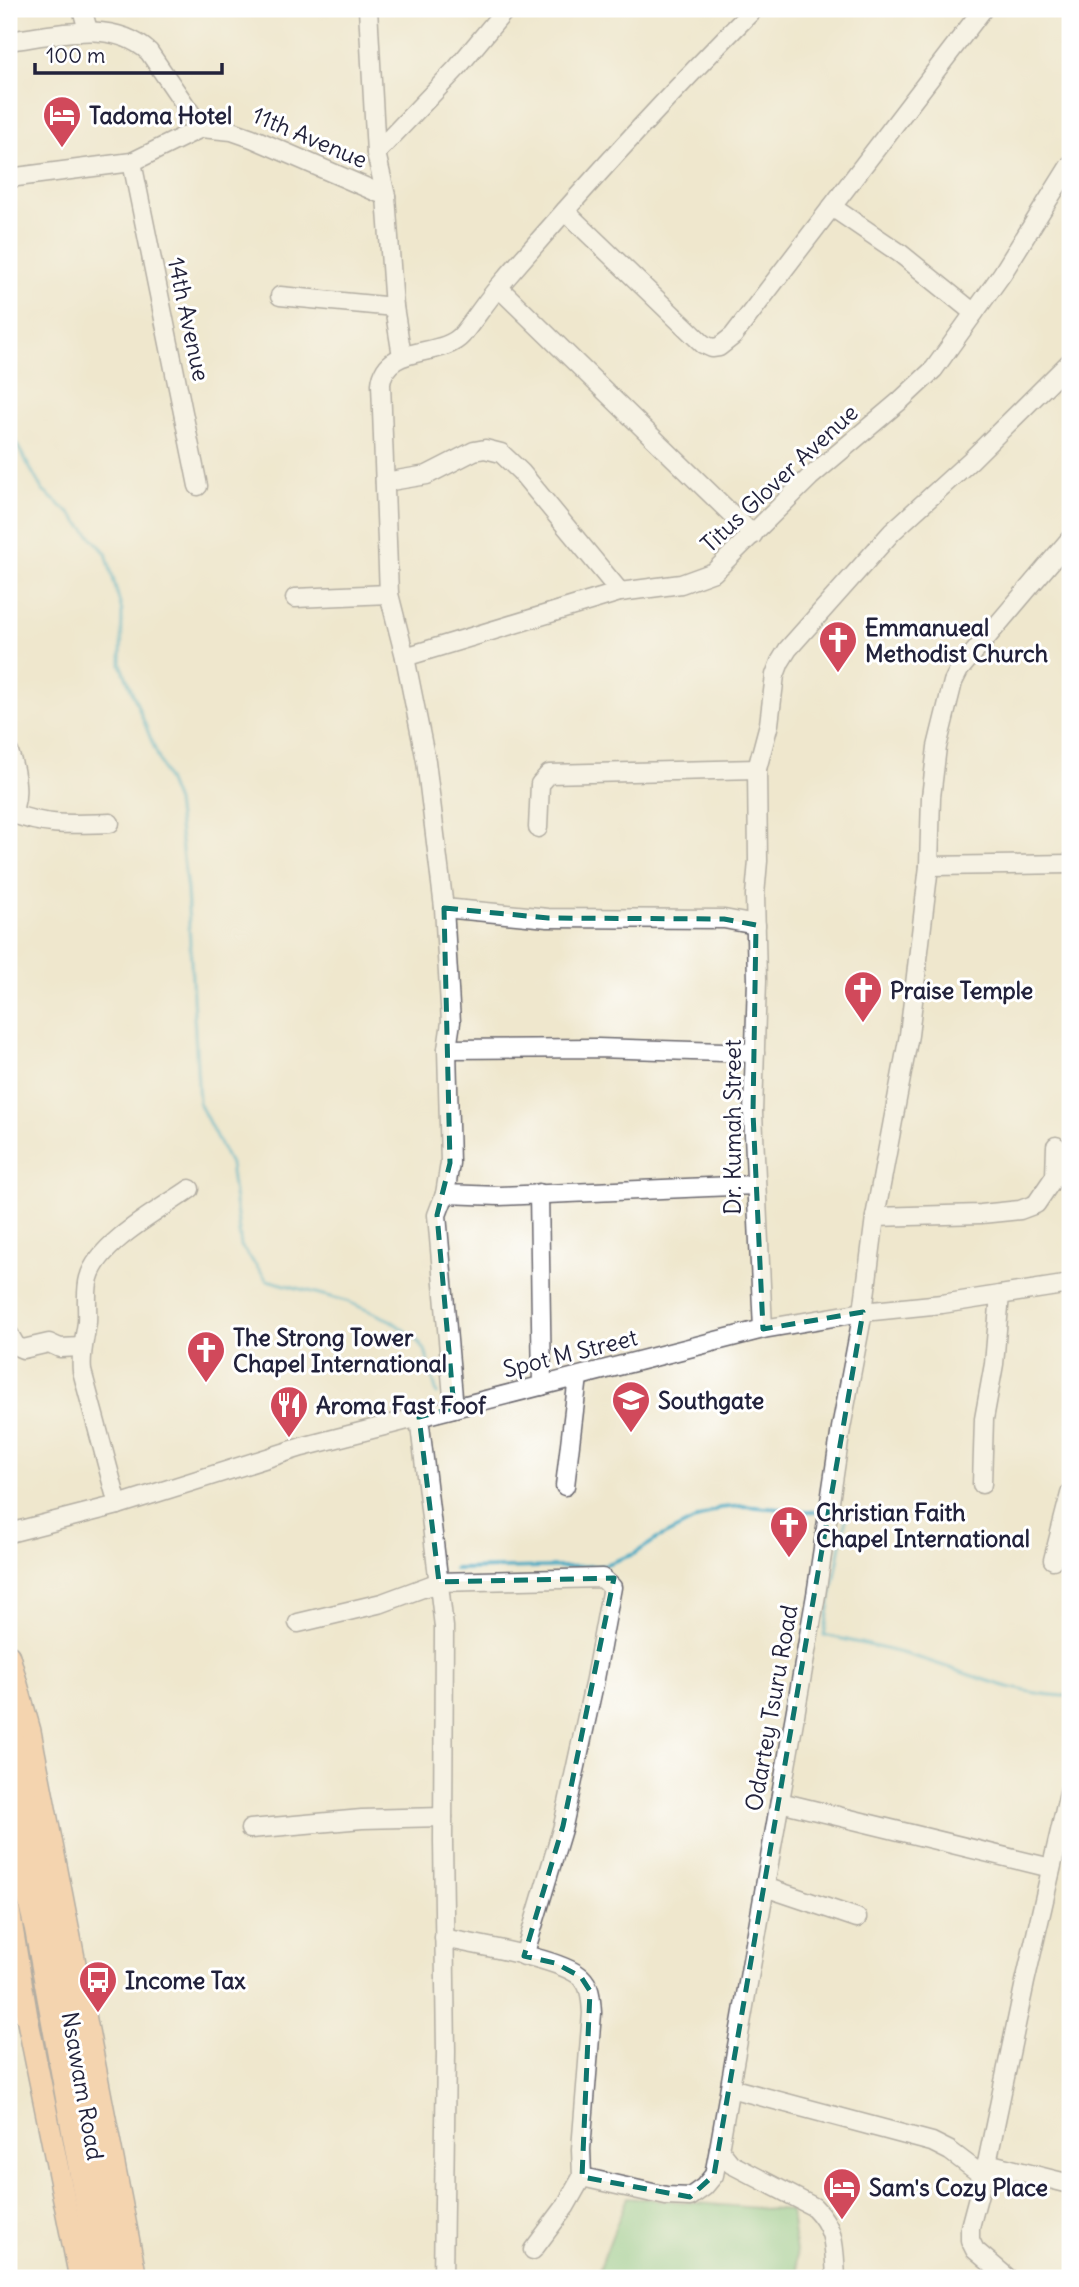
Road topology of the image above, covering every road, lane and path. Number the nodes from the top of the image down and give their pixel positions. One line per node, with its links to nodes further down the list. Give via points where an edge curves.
1 (82, 9): 6 (street)
2 (368, 9): 9 (street)
3 (506, 9): 9 (street)
4 (754, 9): 15 (street)
5 (983, 9): 14 (street)
6 (88, 30): 7 (street); 8 (street, via 138,42)
7 (9, 41)
8 (201, 128): 10 (street); 13 (street, 11th Avenue, via 232,131)
9 (376, 153): 13 (street)
10 (132, 162): 12 (street); 23 (street, 14th Avenue)
11 (1070, 165): 19 (street, Titus Glover Avenue)
12 (9, 178)
13 (386, 196): 18 (street)
14 (832, 207): 15 (street, via 733,337 712,348); 19 (street, via 901,254)
15 (565, 211): 16 (street)
16 (498, 287): 20 (street, via 453,343); 24 (street)
17 (280, 296): 18 (street)
18 (394, 307): 20 (street)
19 (974, 313): 24 (street, Titus Glover Avenue, via 934,369 810,477)
20 (402, 356): 22 (street, via 382,378)
21 (1070, 362): 31 (street, Dr. Kumah Street, via 892,532 788,649 775,675)
22 (385, 482): 26 (street, via 427,475 474,451 501,453); 27 (street)
23 (198, 486)
24 (752, 536): 26 (street, Titus Glover Avenue, via 703,578)
25 (1070, 539): 36 (street, Odartey Tsuru Road, via 953,681 932,785)
26 (620, 592): 29 (street, Titus Glover Avenue)
27 (389, 594): 28 (street); 29 (street)
28 (295, 598)
29 (405, 657): 37 (street, via 426,761)
30 (9, 752): 32 (street, via 16,790)
31 (757, 769): 34 (street, via 549,774 540,784); 38 (street, Dr. Kumah Street)
32 (10, 814): 33 (street, via 50,824)
33 (110, 823)
34 (538, 828)
35 (1070, 864): 36 (street)
36 (929, 866): 46 (street, Odartey Tsuru Road, via 917,980)
37 (444, 908): 38 (street, via 548,918 724,919); 39 (street, via 451,1022)
38 (756, 925): 40 (street, Dr. Kumah Street)
39 (447, 1049): 40 (street); 45 (street, via 450,1163)
40 (755, 1053): 42 (street, Dr. Kumah Street)
41 (1056, 1146): 46 (street, via 1055,1176 1036,1204 981,1214)
42 (755, 1185): 44 (street); 50 (street, Dr. Kumah Street)
43 (190, 1189): 52 (street, via 108,1246 96,1261 88,1279)
44 (539, 1193): 45 (street); 54 (street)
45 (445, 1194): 55 (street, via 437,1215)
46 (875, 1217): 49 (street, Odartey Tsuru Road)
47 (1070, 1284): 48 (street, Spot M Street)
48 (1000, 1295): 49 (street, Spot M Street); 57 (street, via 984,1419)
49 (863, 1312): 50 (street, Spot M Street); 68 (street, Odartey Tsuru Road)
50 (763, 1329): 53 (street, Spot M Street)
51 (9, 1334): 52 (street, via 23,1349 49,1343 60,1348)
52 (82, 1347): 60 (street, via 82,1371)
53 (578, 1377): 54 (street, Spot M Street); 58 (street)
54 (542, 1386): 55 (street, Spot M Street)
55 (454, 1408): 56 (street, Spot M Street)
56 (419, 1417): 60 (street, Spot M Street, via 302,1447); 63 (street)
57 (982, 1484)
58 (565, 1486)
59 (1070, 1494): 62 (street)
60 (118, 1505): 61 (street, Spot M Street)
61 (9, 1533)
62 (1053, 1560)
63 (439, 1582): 64 (street, via 382,1603); 70 (street, via 444,1626); 78 (street, via 601,1578 612,1587 563,1826)
64 (298, 1623)
65 (9, 1656): 90 (main road, via 30,1731)
66 (9, 1731): 89 (highway, Nsawam Road, via 51,1907)
67 (1070, 1788): 72 (street)
68 (780, 1802): 72 (street); 73 (street, Odartey Tsuru Road)
69 (9, 1810): 88 (highway, Nsawam Road, via 37,1929)
70 (443, 1817): 71 (street); 77 (street)
71 (250, 1829)
72 (1051, 1868): 83 (street)
73 (765, 1887): 75 (street); 81 (street, Odartey Tsuru Road)
74 (9, 1910): 76 (main road)
75 (856, 1918)
76 (11, 1938): 80 (main road)
77 (444, 1938): 78 (street); 91 (street)
78 (524, 1955): 84 (street, via 555,1963 581,1977 590,1991)
79 (9, 2003): 80 (street)
80 (27, 2017): 87 (main road)
81 (730, 2088): 82 (street, Odartey Tsuru Road); 83 (street, via 932,2143)
82 (719, 2149): 84 (street, Odartey Tsuru Road, via 714,2175 690,2197); 92 (street, via 731,2164 823,2216 834,2236)
83 (985, 2170): 85 (street); 93 (street, via 970,2240 980,2256)
84 (582, 2177): 86 (street)
85 (1070, 2184)
86 (533, 2250)
87 (80, 2278)
88 (101, 2278)
89 (118, 2278)
90 (136, 2278)
91 (443, 2278)
92 (836, 2278)
93 (1008, 2278)

